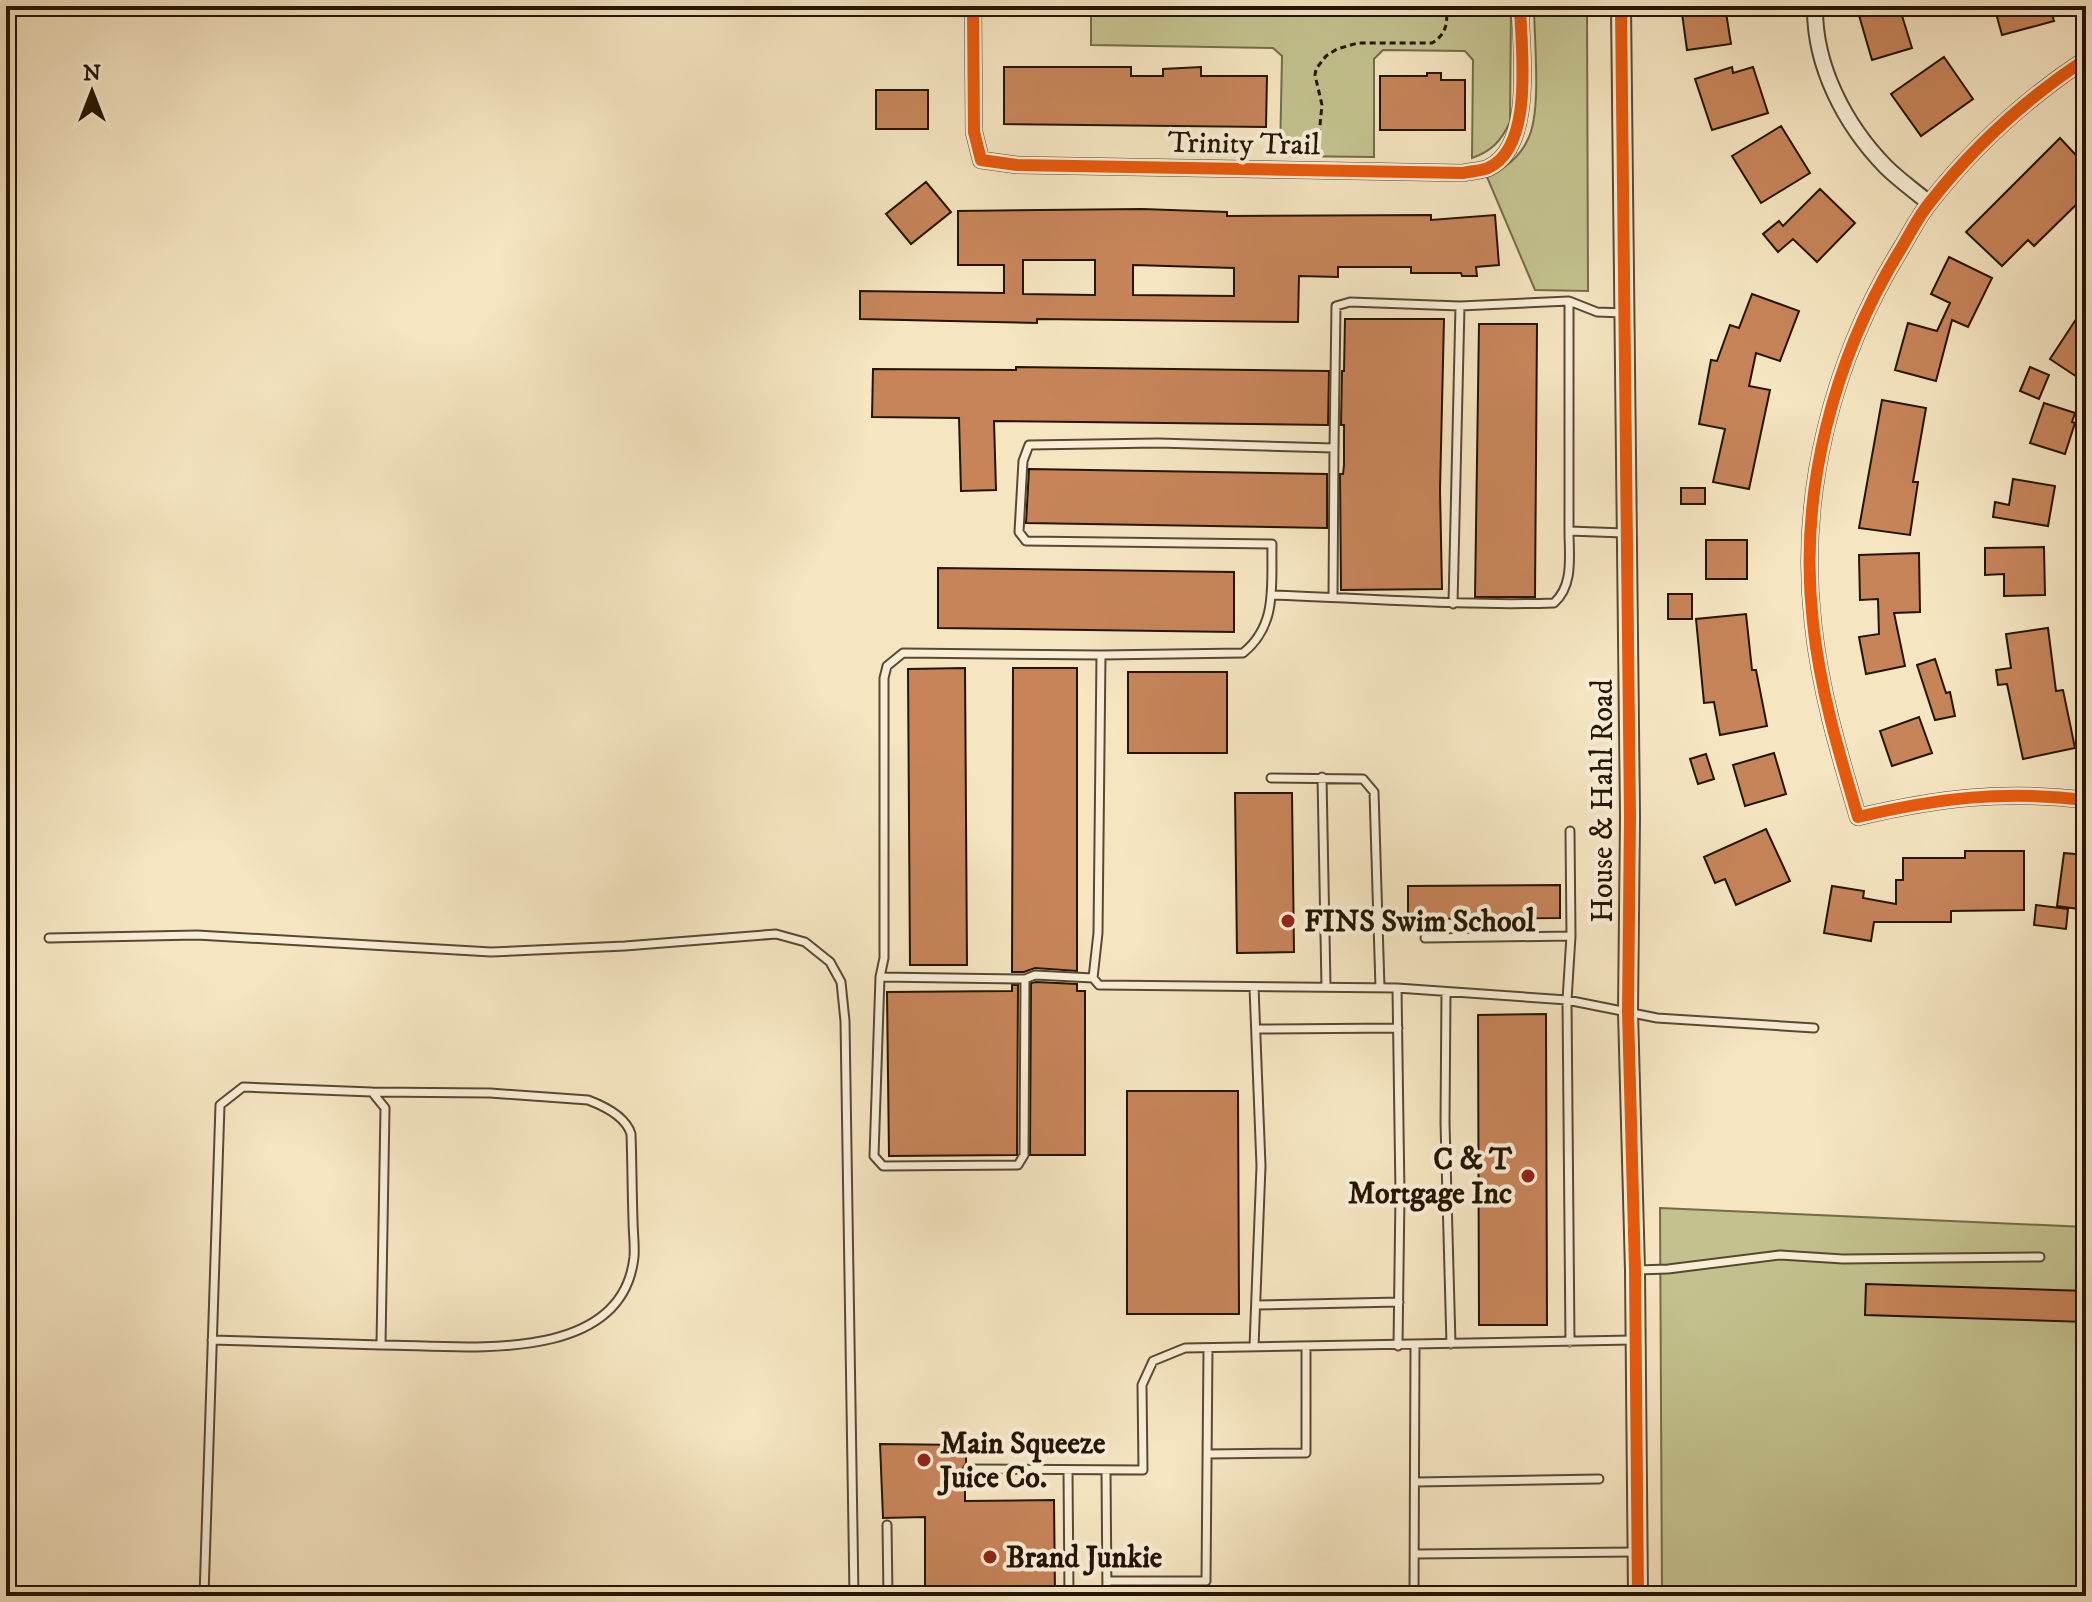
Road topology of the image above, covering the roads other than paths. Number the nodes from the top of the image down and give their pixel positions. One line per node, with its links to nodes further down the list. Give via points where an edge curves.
1 (973, 6): 2 (street, Trinity Trail, via 974,132 981,160 1017,165 1463,173 1488,168 1515,136 1522,105)
2 (1520, 6)
3 (1621, 6): 9 (street, House & Hahl Road)
4 (1815, 6): 6 (street, via 1824,64 1837,101 1887,168)
5 (2086, 59): 6 (street, via 2008,116)
6 (1929, 203): 19 (street, via 1860,325 1824,435 1810,559 1817,649 1836,744 1858,817 1923,802 1993,795)
7 (1569, 301): 8 (lane); 9 (lane, via 1597,312); 11 (lane)
8 (1460, 306): 10 (lane, via 1336,306); 15 (lane)
9 (1624, 313): 12 (street, House & Hahl Road)
10 (1334, 448): 13 (lane, via 1029,445 1023,461 1019,532 1026,541 1272,544); 14 (lane)
11 (1569, 531): 12 (lane); 15 (lane, via 1569,572 1563,595 1554,603)
12 (1626, 533): 33 (street, House & Hahl Road)
13 (1271, 595): 14 (lane); 16 (lane, via 1267,626 1243,653)
14 (1333, 597): 15 (lane)
15 (1453, 604)
16 (1101, 655): 24 (lane, via 903,653 887,666); 25 (lane)
17 (1322, 777): 18 (lane); 28 (lane); 29 (lane, via 1363,779 1374,792)
18 (1271, 778)
19 (2086, 800)
20 (1570, 831): 21 (lane)
21 (1571, 936): 23 (lane); 32 (lane)
22 (49, 938): 63 (lane, via 197,935 491,952 776,934 805,942 822,955 841,982 845,1021)
23 (1425, 938)
24 (880, 977): 26 (lane); 26 (lane, via 874,1156 883,1166 1018,1165 1024,1155)
25 (1093, 978): 26 (lane); 27 (lane, via 1099,985)
26 (1025, 979)
27 (1254, 987): 28 (lane); 36 (lane)
28 (1326, 987): 29 (lane)
29 (1380, 988): 30 (lane)
30 (1397, 988): 31 (lane); 34 (lane)
31 (1446, 992): 32 (lane); 45 (lane)
32 (1567, 1000): 33 (lane); 44 (lane)
33 (1628, 1012): 35 (lane); 39 (street, House & Hahl Road)
34 (1398, 1028): 36 (lane); 40 (lane)
35 (1814, 1028)
36 (1256, 1029): 41 (lane, via 1261,1166)
37 (372, 1092): 42 (lane, via 243,1087 220,1105); 46 (lane, via 385,1108); 46 (lane, via 588,1100 629,1125 631,1134 634,1258 618,1299 600,1319 531,1345)
38 (2040, 1257): 39 (lane, via 1780,1255)
39 (1635, 1270): 43 (street, House & Hahl Road)
40 (1399, 1302): 41 (lane); 48 (lane)
41 (1256, 1305): 50 (lane)
42 (212, 1340): 46 (lane); 62 (lane)
43 (1636, 1340): 44 (lane); 59 (street, House & Hahl Road)
44 (1570, 1342): 45 (lane)
45 (1451, 1344): 49 (lane)
46 (381, 1345)
47 (1306, 1346): 48 (lane); 50 (lane); 52 (lane, via 1306,1453)
48 (1398, 1346): 49 (lane)
49 (1415, 1346): 57 (lane)
50 (1254, 1347): 51 (lane)
51 (1208, 1348): 52 (lane); 55 (lane, via 1185,1348 1153,1361 1142,1385 1143,1470)
52 (1207, 1454): 61 (lane, via 1206,1581)
53 (969, 1469): 54 (lane)
54 (1068, 1470): 55 (lane); 65 (lane)
55 (1106, 1470): 61 (lane)
56 (1599, 1479): 57 (lane)
57 (1415, 1482): 60 (lane)
58 (887, 1525): 64 (lane)
59 (1638, 1552): 60 (lane); 68 (street, House & Hahl Road)
60 (1415, 1554): 67 (lane)
61 (1107, 1581): 66 (lane)
62 (204, 1596)
63 (854, 1596)
64 (888, 1596)
65 (1069, 1596)
66 (1107, 1596)
67 (1414, 1596)
68 (1638, 1596)

